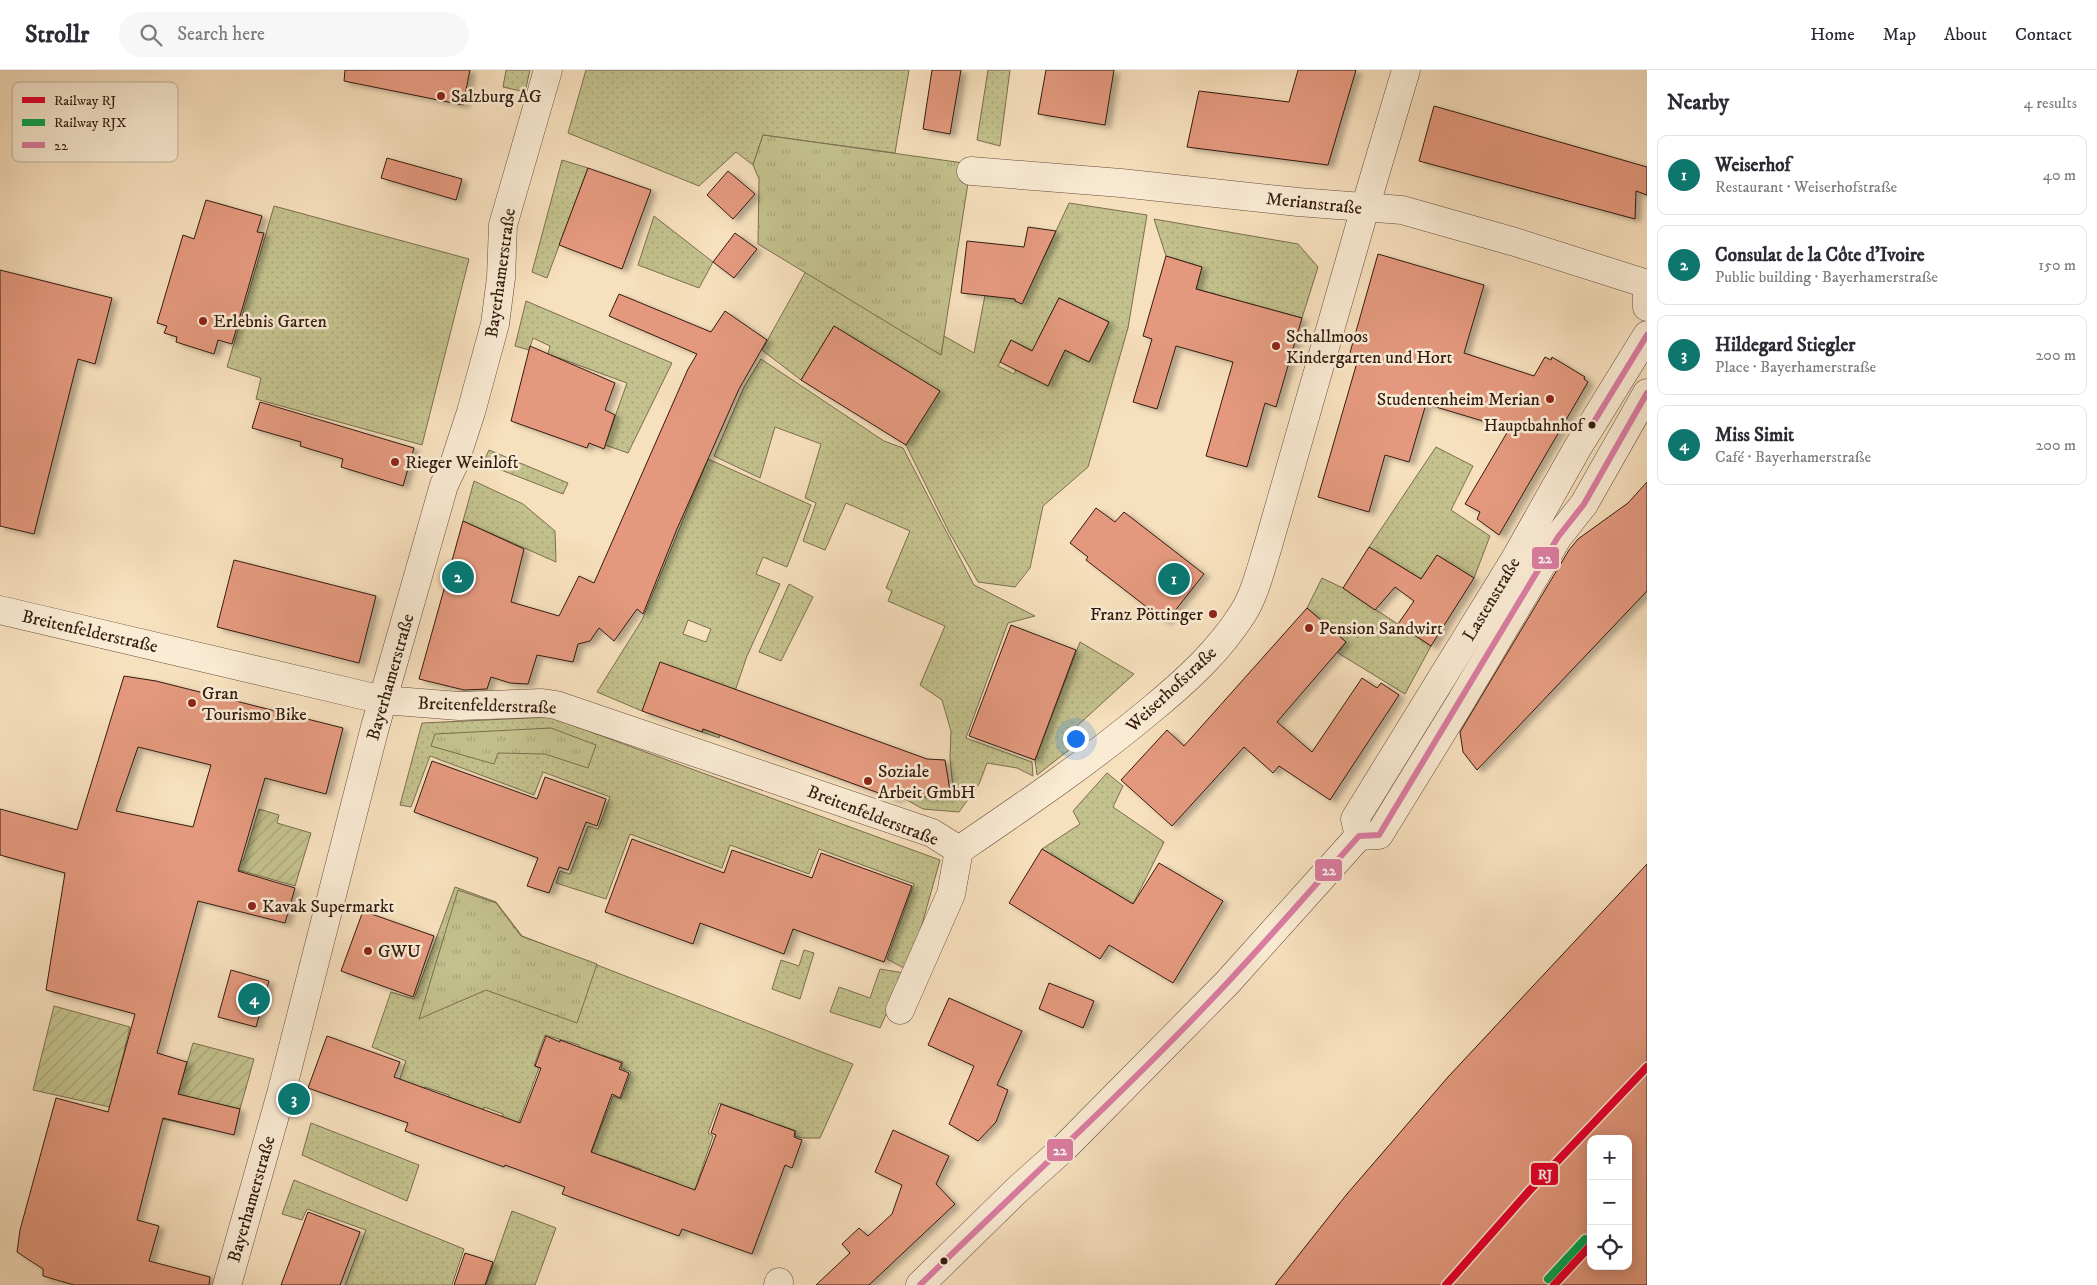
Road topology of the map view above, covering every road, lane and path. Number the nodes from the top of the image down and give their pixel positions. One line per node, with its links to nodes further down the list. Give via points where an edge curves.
1 (548, 70): 11 (street, Bayerhamerstraße, via 503,225 495,324 471,412 444,485)
2 (1406, 70): 4 (street, Weiserhofstraße)
3 (971, 171): 4 (street, Merianstraße)
4 (1365, 208): 5 (street, Merianstraße, via 1402,210); 13 (street, Weiserhofstraße, via 1274,527 1244,612 1200,667 1111,743)
5 (1647, 284)
6 (1647, 296): 7 (street)
7 (1647, 307)
8 (1647, 335): 12 (street, Lastenstraße, via 1510,567 1355,819)
9 (1647, 393): 12 (street, Lastenstraße, via 1589,496 1558,538 1379,835)
10 (0, 610): 11 (street, Breitenfelderstraße)
11 (383, 700): 13 (street, Breitenfelderstraße, via 459,706 556,705 932,833); 15 (street, Bayerhamerstraße)
12 (1360, 836): 16 (street, via 1227,984 1064,1148)
13 (959, 850): 14 (street, via 951,894)
14 (900, 1010)
15 (227, 1285)
16 (920, 1285)

